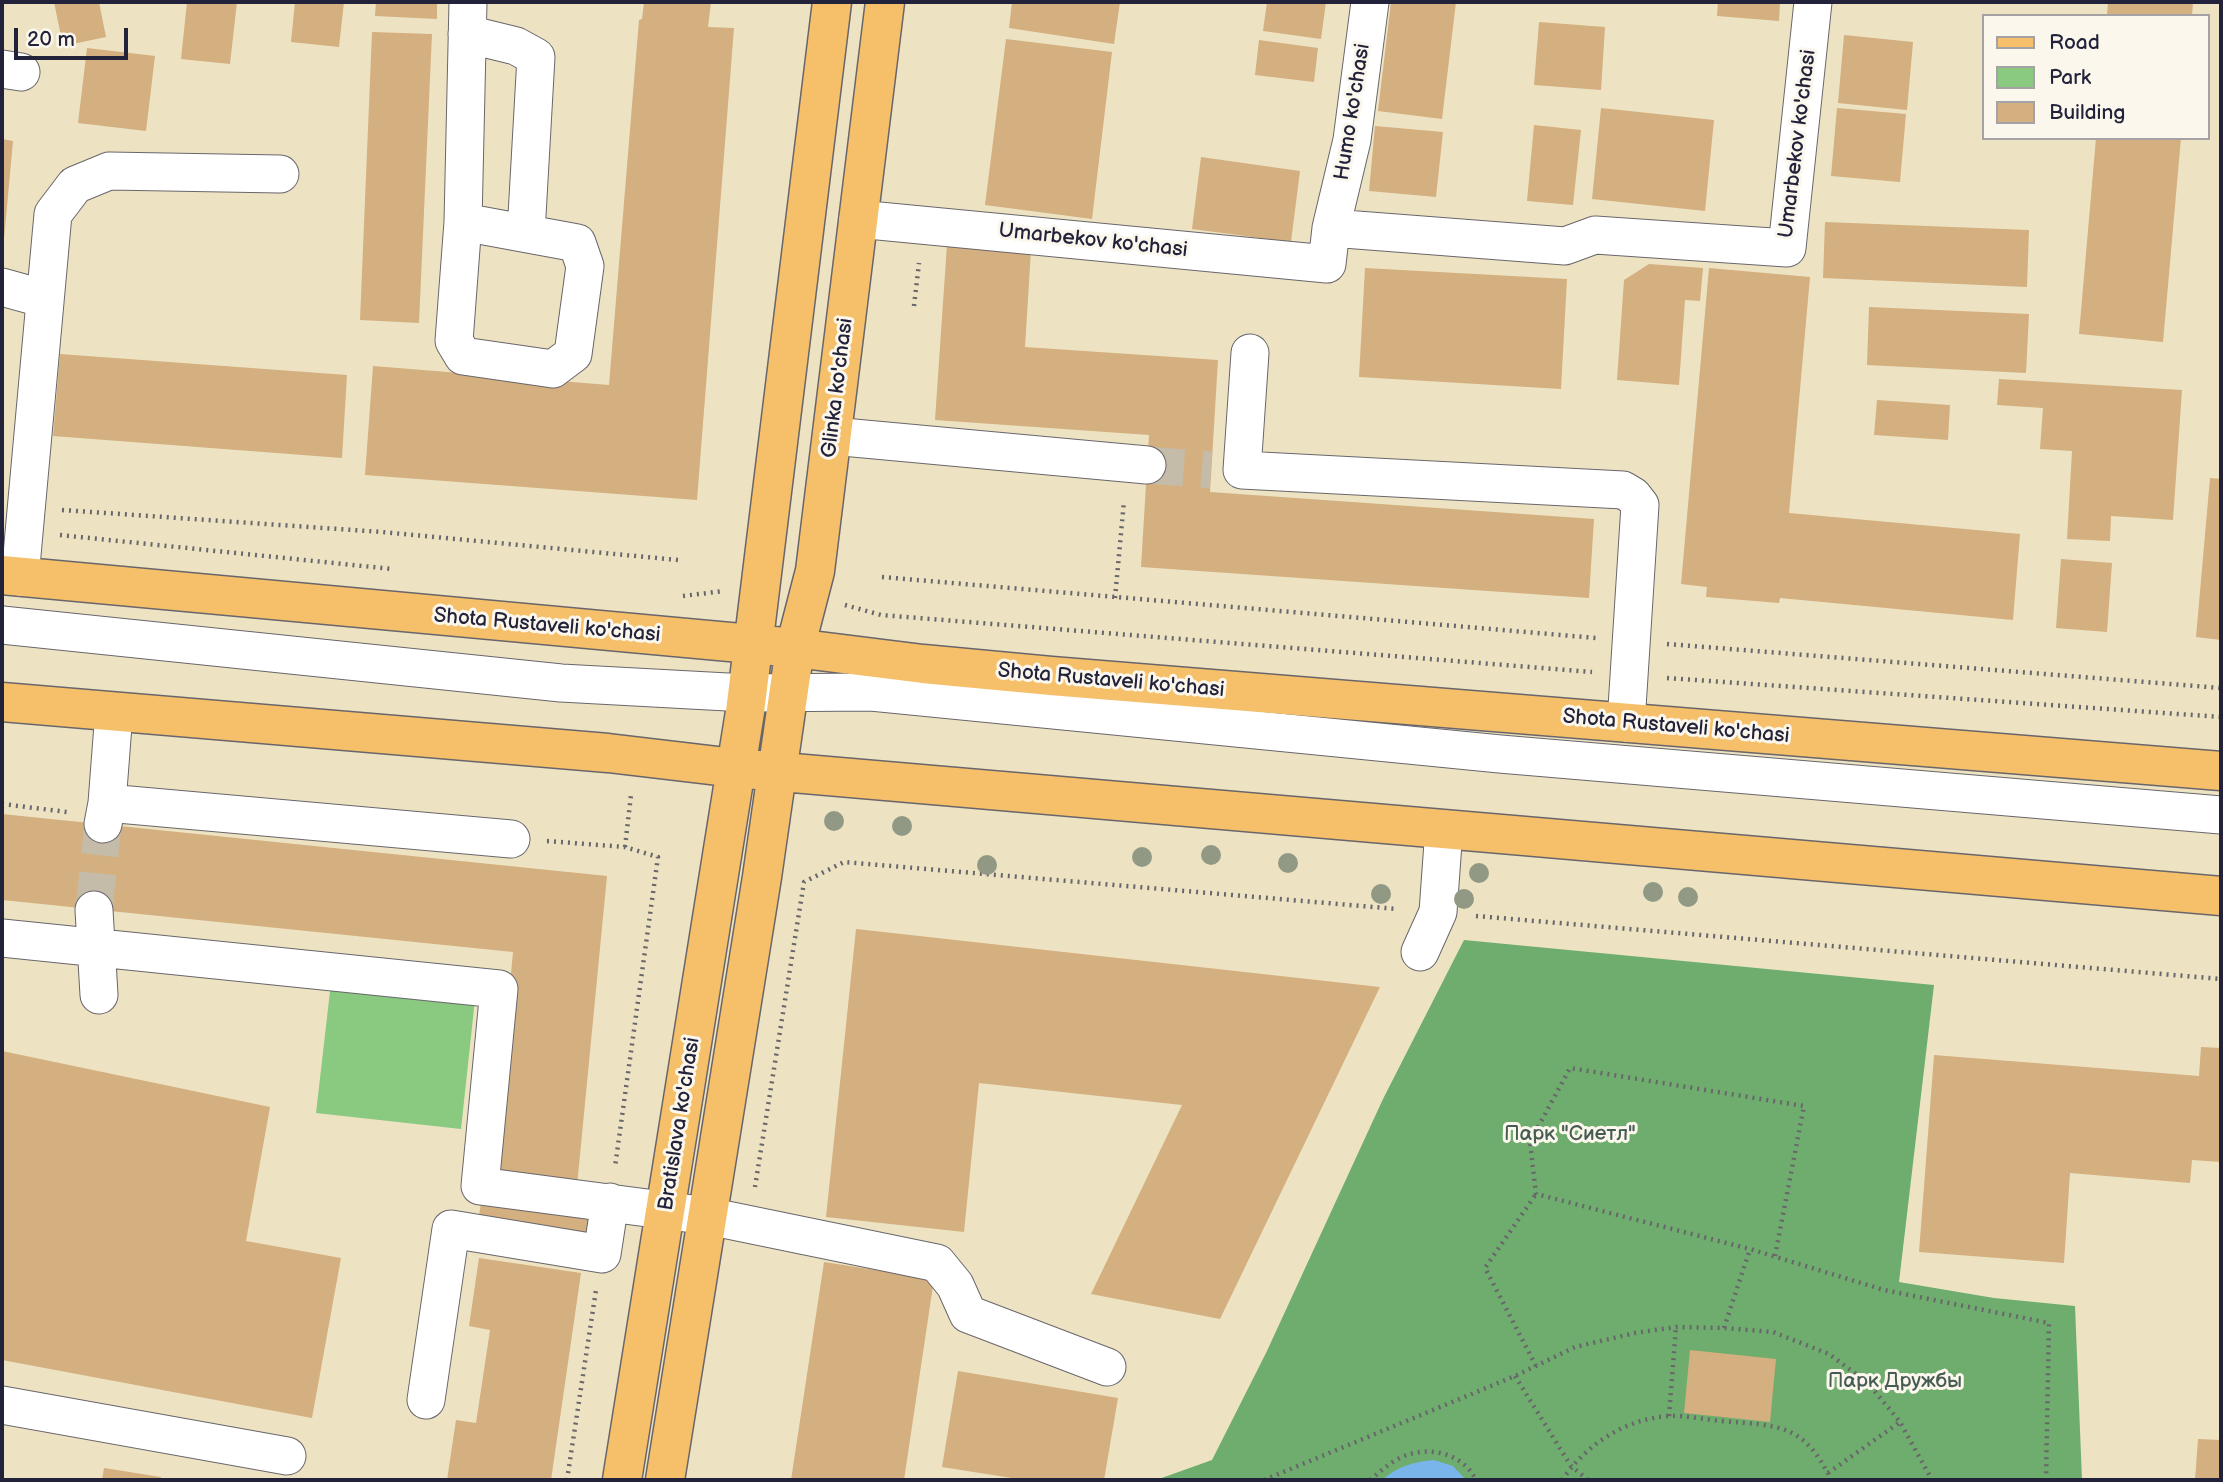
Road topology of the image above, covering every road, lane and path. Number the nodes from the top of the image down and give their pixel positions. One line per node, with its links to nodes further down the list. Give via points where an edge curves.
1 (832, 2): 24 (main road)
2 (885, 2): 7 (main road, Glinka ko'chasi)
3 (1370, 2): 9 (street, Humo ko'chasi, via 1352,140)
4 (1814, 2): 9 (street, Umarbekov ko'chasi, via 1787,248 1595,235 1565,246)
5 (467, 18): 8 (street); 10 (street, via 536,57)
6 (280, 174): 14 (street, via 109,172 75,185 53,214)
7 (858, 219): 12 (street, Umarbekov ko'chasi); 17 (main road, Glinka ko'chasi)
8 (463, 222): 10 (street); 10 (street, via 454,341 463,356 553,369 573,354 585,266 577,243)
9 (1331, 228): 12 (street, Humo ko'chasi)
10 (526, 233)
11 (919, 263): 15 (path)
12 (1327, 264)
13 (2, 288): 14 (street)
14 (45, 299): 19 (street)
15 (914, 306)
16 (1250, 353): 32 (street, via 1227,470 1623,490 1633,496 1640,505)
17 (832, 436): 18 (street); 25 (main road, Glinka ko'chasi)
18 (1137, 465): 27 (path)
19 (25, 519): 20 (path, via 382,532); 21 (path); 22 (street)
20 (678, 560)
21 (397, 569)
22 (11, 576): 29 (main road, Shota Rustaveli ko'chasi)
23 (882, 577): 27 (path)
24 (760, 587): 26 (path); 29 (main road)
25 (809, 594): 31 (main road, Glinka ko'chasi); 32 (path, via 881,615)
26 (673, 597)
27 (1115, 598): 32 (path)
28 (2, 625): 35 (street)
29 (752, 644): 31 (main road, Shota Rustaveli ko'chasi); 35 (main road)
30 (2, 647): 35 (street, via 613,704)
31 (795, 648): 36 (main road, Glinka ko'chasi); 39 (main road, Shota Rustaveli ko'chasi, via 923,664)
32 (1631, 658): 33 (path); 38 (path); 39 (street)
33 (2221, 688)
34 (2, 702): 37 (main road)
35 (746, 703): 36 (street); 40 (main road)
36 (787, 703): 41 (main road, Glinka ko'chasi); 46 (street, via 871,692 1500,754); 47 (street)
37 (114, 712): 40 (main road); 45 (street)
38 (2221, 717)
39 (1626, 723): 42 (main road, Shota Rustaveli ko'chasi)
40 (735, 768): 41 (main road); 61 (main road, Bratislava ko'chasi)
41 (776, 771): 48 (main road); 62 (main road, Bratislava ko'chasi)
42 (2221, 771)
43 (631, 796): 50 (path)
44 (2, 804): 45 (path)
45 (105, 815): 49 (street)
46 (2221, 816)
47 (2221, 827)
48 (1444, 829): 51 (main road); 53 (street)
49 (511, 839): 50 (path)
50 (625, 847): 60 (path, via 658,858)
51 (2221, 896)
52 (94, 909): 55 (street)
53 (1438, 912): 56 (street); 57 (path); 63 (path, via 844,862 804,882)
54 (2, 938): 55 (street)
55 (96, 948): 58 (street); 60 (street, via 499,989 480,1186)
56 (1420, 952)
57 (2221, 978)
58 (100, 995)
59 (1536, 1194): 64 (path); 66 (path, via 1531,1142 1570,1068 1804,1106); 69 (path, via 1485,1268)
60 (611, 1202): 61 (street); 65 (street)
61 (666, 1212): 62 (street); 80 (main road, Bratislava ko'chasi)
62 (708, 1216): 63 (street); 81 (main road, Bratislava ko'chasi)
63 (749, 1225): 70 (street, via 937,1263 955,1285 968,1314)
64 (1750, 1249): 66 (path); 68 (path)
65 (602, 1254): 72 (street, via 451,1229); 79 (path)
66 (1775, 1256): 89 (path, via 1884,1290 2049,1323)
67 (1676, 1327): 68 (path); 69 (path, via 1575,1347); 74 (path)
68 (1724, 1328): 75 (path, via 1773,1332 1829,1354 1868,1384)
69 (1536, 1366): 71 (path)
70 (1107, 1367)
71 (1515, 1376): 77 (path); 82 (path)
72 (426, 1400)
73 (2, 1405): 76 (street)
74 (1668, 1416): 77 (path, via 1606,1436); 78 (path, via 1779,1426 1796,1434)
75 (1900, 1422): 78 (path); 88 (path)
76 (287, 1456)
77 (1572, 1466): 85 (path); 86 (path)
78 (1828, 1473): 87 (path)
79 (566, 1480)
80 (622, 1480)
81 (665, 1480)
82 (1264, 1480)
83 (1370, 1480): 84 (path, via 1397,1459 1437,1452 1462,1461)
84 (1476, 1480)
85 (1562, 1480)
86 (1587, 1480)
87 (1831, 1480)
88 (1932, 1480)
89 (2046, 1480)

